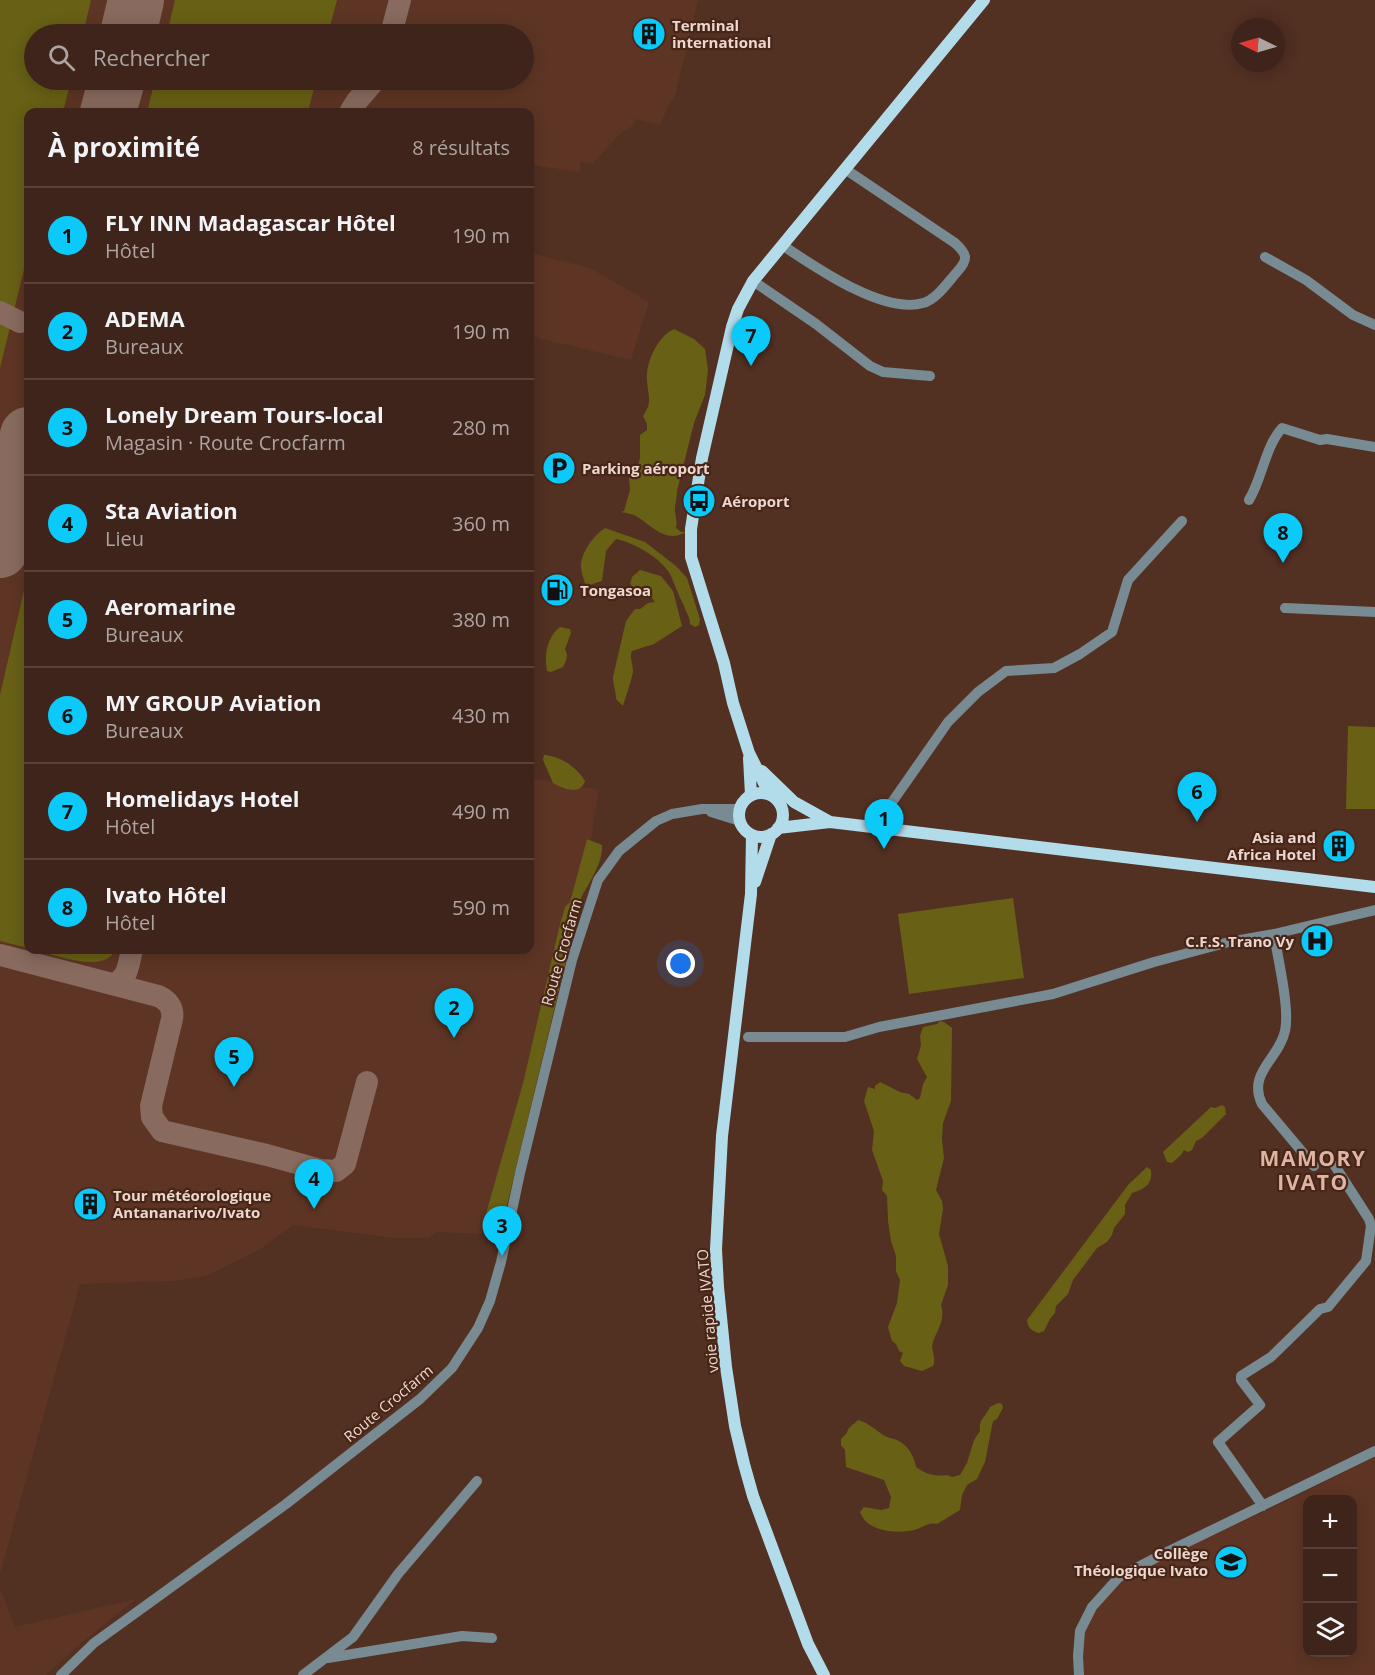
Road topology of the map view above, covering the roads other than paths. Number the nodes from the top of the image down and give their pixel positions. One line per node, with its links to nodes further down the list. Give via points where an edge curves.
1 (984, 0): 2 (main road)
2 (845, 169): 3 (main road); 3 (street, via 955,243 966,259 961,268 931,300 908,304 860,292)
3 (782, 245): 5 (main road)
4 (1265, 257): 6 (street, via 1306,280 1353,315)
5 (753, 281): 7 (street, via 870,366 883,372); 13 (main road, via 732,327 702,458 691,529 691,557)
6 (1375, 325)
7 (930, 376)
8 (1375, 447): 9 (street, via 1320,440 1282,428 1274,437)
9 (1248, 500)
10 (1182, 521): 18 (street, via 1128,580 1112,632 1054,668 1006,671 978,692 948,722)
11 (1285, 608): 12 (street)
12 (1375, 612)
13 (749, 754): 14 (main road); 15 (main road); 17 (main road, via 794,802)
14 (751, 795): 15 (main road, via 761,793); 16 (main road, via 743,802)
15 (773, 798): 17 (main road); 19 (main road, via 782,809 782,819)
16 (740, 815): 20 (main road, via 744,830); 33 (street, Route Crocfarm, via 702,809 656,821 620,851 598,880 572,960 490,1301 457,1361 420,1399 286,1504 94,1643)
17 (830, 822): 18 (main road); 19 (main road)
18 (874, 828): 21 (main road)
19 (775, 831): 20 (main road, via 762,837); 22 (main road)
20 (752, 835): 22 (main road)
21 (1375, 886)
22 (751, 894): 35 (main road, voie rapide IVATO, via 722,1136 716,1249 718,1287 726,1367 744,1464 804,1633)
23 (1375, 910): 24 (street)
24 (1274, 934): 25 (street, via 1218,945 1053,994 845,1037); 26 (street, via 1286,1018 1282,1040 1261,1074 1258,1095)
25 (748, 1037)
26 (1314, 1166)
27 (1335, 1166): 30 (street, via 1369,1219 1366,1262 1328,1307 1320,1309 1271,1357 1241,1376 1260,1405 1218,1442)
28 (1375, 1451): 30 (street)
29 (477, 1481): 32 (street, via 398,1574 354,1637)
30 (1263, 1506): 36 (street, via 1119,1577 1092,1607 1080,1630)
31 (492, 1638): 32 (street, via 462,1636)
32 (327, 1659): 34 (street)
33 (61, 1675)
34 (303, 1675)
35 (824, 1675)
36 (1079, 1675)

